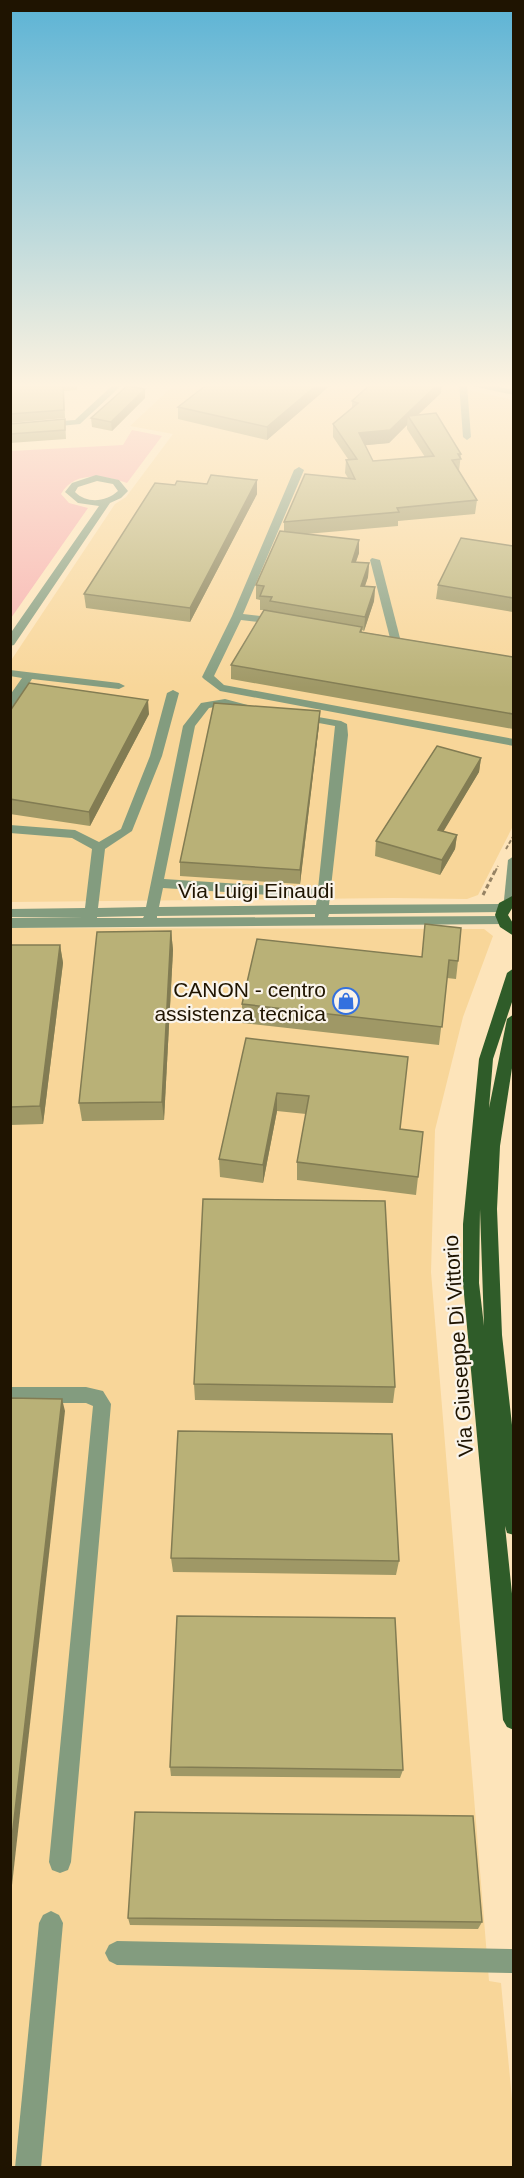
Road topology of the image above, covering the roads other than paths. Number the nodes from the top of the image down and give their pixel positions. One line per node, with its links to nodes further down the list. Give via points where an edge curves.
1 (78, 485): 4 (street, via 70,492 76,499)
2 (120, 485): 4 (street, via 123,491)
3 (293, 485): 6 (street)
4 (107, 501): 8 (street)
5 (375, 560): 9 (street, via 391,641)
6 (237, 616): 7 (street); 15 (street, via 208,677 220,688)
7 (285, 622)
8 (10, 643)
9 (408, 644)
10 (10, 673): 11 (street)
11 (29, 675): 12 (street); 14 (street)
12 (118, 686)
13 (173, 693): 17 (street, via 156,756 126,831)
14 (10, 705)
15 (513, 743)
16 (10, 829): 17 (street, via 75,834)
17 (99, 847): 25 (street)
18 (509, 857): 21 (street)
19 (157, 884): 20 (street); 20 (street, via 189,726 205,705 225,702 341,724); 24 (street)
20 (324, 894): 23 (street)
21 (507, 907): 23 (street, Via Luigi Einaudi); 23 (street, Via Luigi Einaudi); 27 (main road)
22 (10, 913): 25 (street, Via Luigi Einaudi)
23 (322, 916): 24 (street, Via Luigi Einaudi)
24 (150, 917): 25 (street, Via Luigi Einaudi)
25 (90, 918): 26 (street, Via Luigi Einaudi)
26 (10, 923)
27 (513, 932)
28 (513, 973): 33 (main road, Via Giuseppe Di Vittorio, via 486,1059 471,1224 471,1283)
29 (513, 1019): 31 (main road, Via Giuseppe Di Vittorio, via 496,1106 488,1191 488,1292)
30 (10, 1395): 34 (street, via 86,1395 97,1397 102,1404)
31 (510, 1469): 32 (main road, Via Giuseppe Di Vittorio)
32 (513, 1526)
33 (513, 1720)
34 (60, 1862)
35 (51, 1923): 38 (street)
36 (117, 1953): 37 (street)
37 (513, 1961)
38 (28, 2168)

